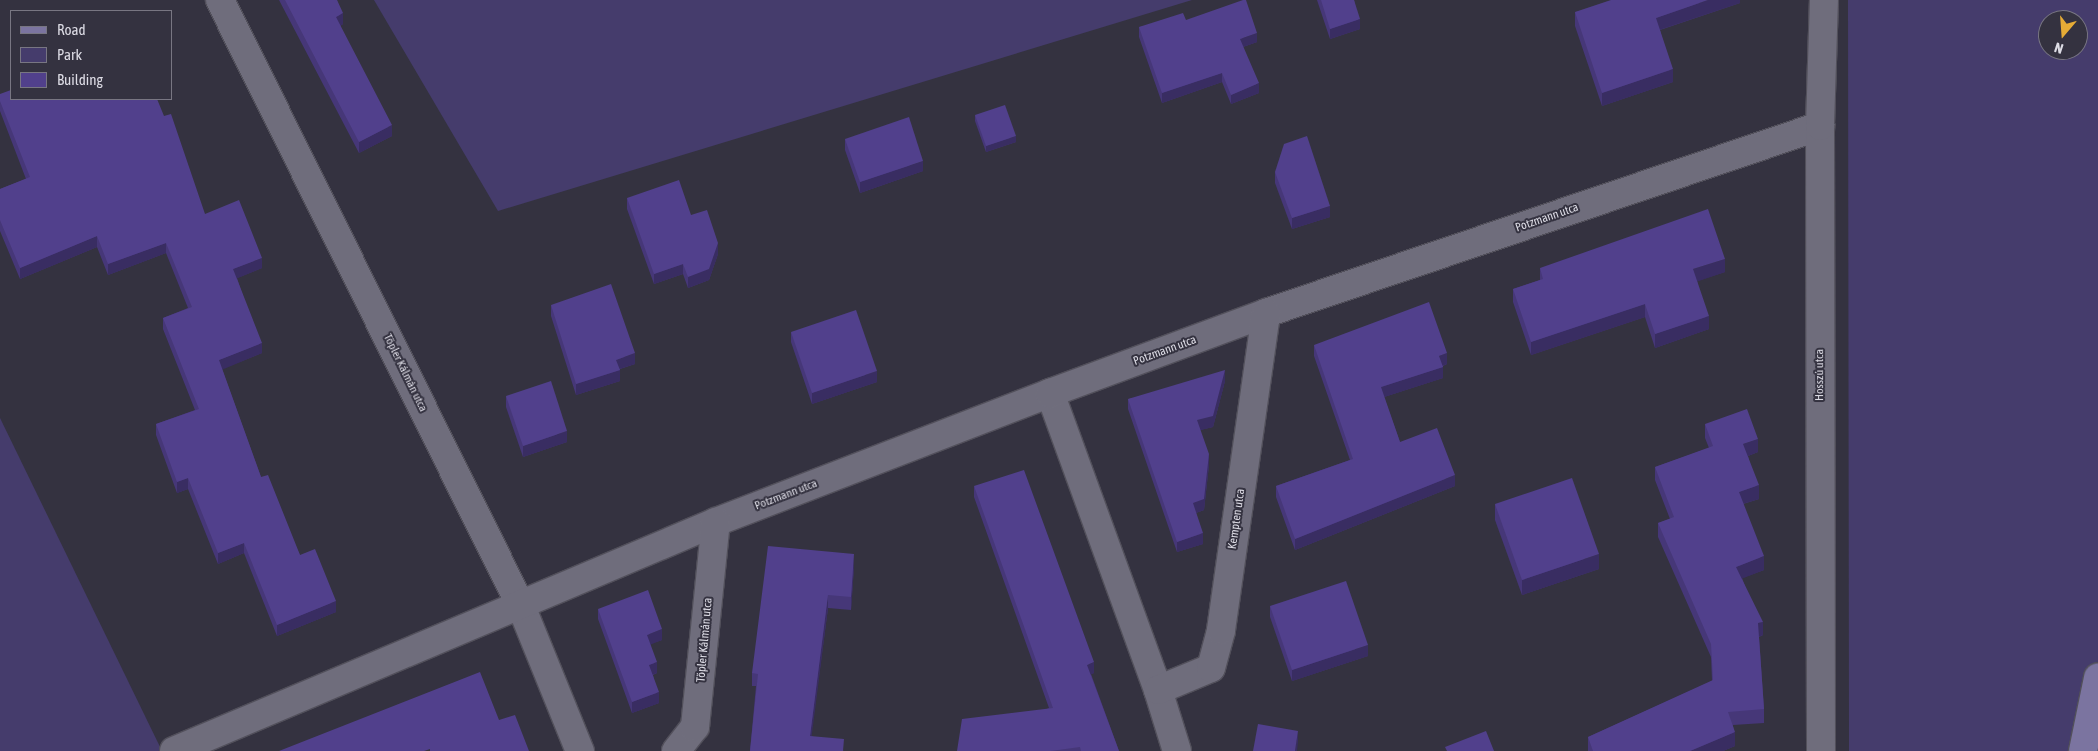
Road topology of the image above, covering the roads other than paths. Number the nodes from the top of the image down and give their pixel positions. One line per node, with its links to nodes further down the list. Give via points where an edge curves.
1 (220, 0): 7 (street, Töpler Kálmán utca)
2 (1824, 0): 3 (street, Hosszú utca)
3 (1820, 126): 4 (street, Potzmann utca); 14 (street, Hosszú utca)
4 (1266, 313): 5 (street, Potzmann utca); 9 (street, Kempten utca, via 1221,630 1211,668)
5 (1050, 393): 6 (street, Potzmann utca); 9 (street)
6 (716, 522): 7 (street, Potzmann utca); 12 (street, Töpler Kálmán utca, via 694,727)
7 (521, 606): 10 (street, Potzmann utca); 11 (street, Töpler Kálmán utca)
8 (2098, 678): 15 (main road)
9 (1158, 690): 13 (street)
10 (174, 751)
11 (580, 751)
12 (676, 751)
13 (1178, 751)
14 (1821, 751)
15 (2083, 751)

